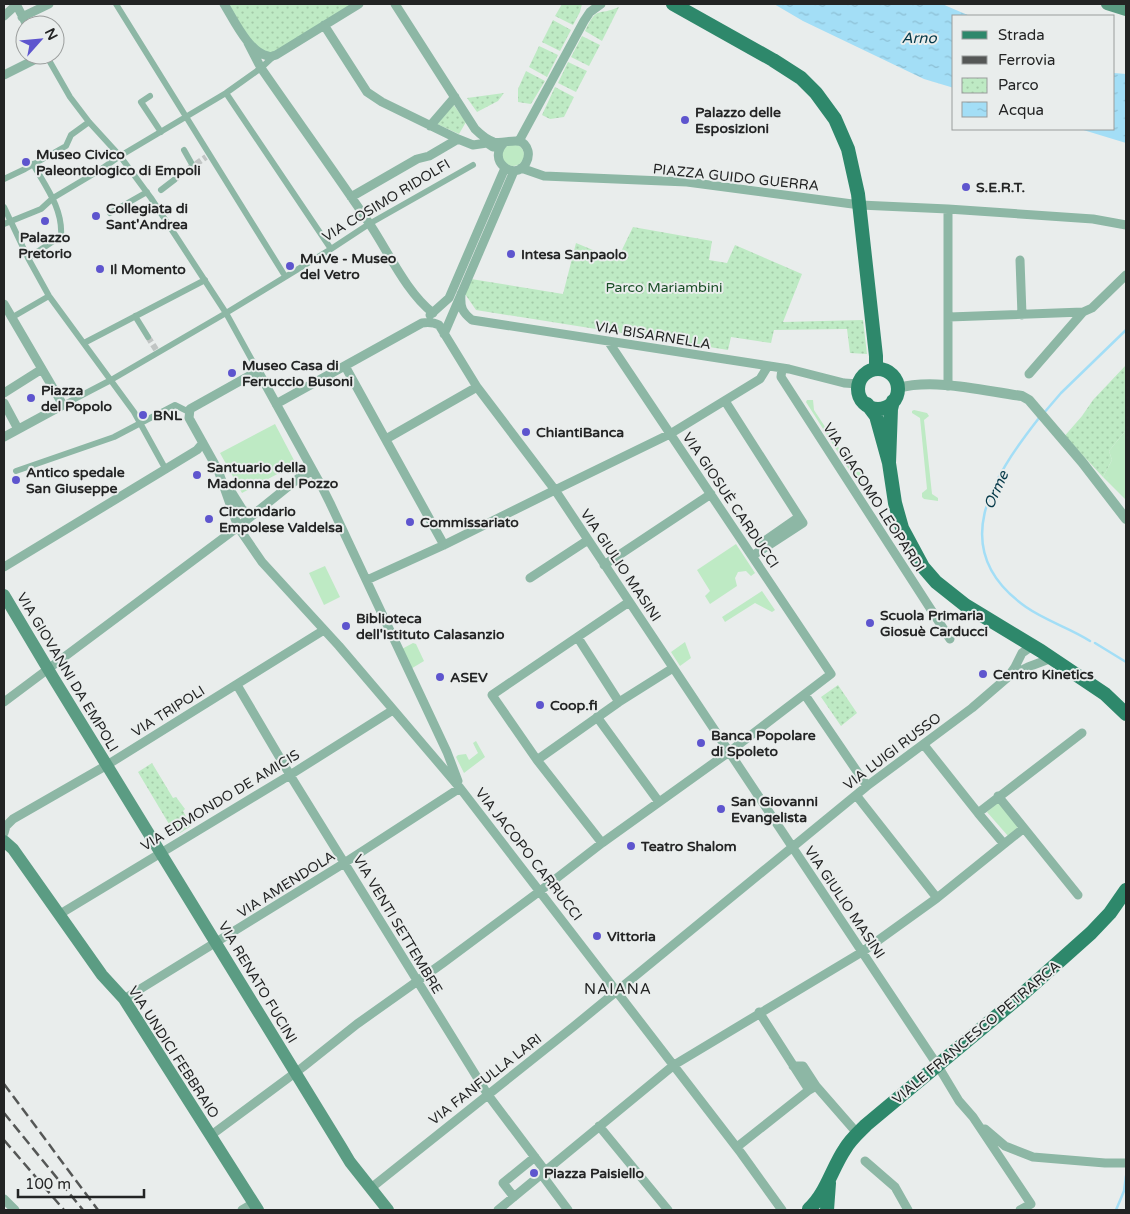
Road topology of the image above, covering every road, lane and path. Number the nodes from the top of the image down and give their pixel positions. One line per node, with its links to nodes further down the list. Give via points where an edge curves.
1 (49, 4): 12 (street)
2 (116, 4): 25 (street)
3 (224, 4): 16 (street)
4 (359, 4): 15 (street)
5 (395, 4): 24 (street)
6 (588, 4): 14 (street)
7 (602, 4): 14 (street)
8 (673, 4): 46 (main road, via 773,60 801,78 816,93 835,119 848,149)
9 (1107, 4): 11 (main road)
10 (16, 5): 13 (street)
11 (1126, 10)
12 (33, 15)
13 (4, 16)
14 (584, 21): 30 (street)
15 (324, 26): 17 (street); 27 (street, via 367,92)
16 (248, 42): 17 (street, via 258,52); 20 (street)
17 (276, 55): 20 (street)
18 (24, 65): 21 (street)
19 (51, 65): 26 (street)
20 (261, 68): 22 (street); 44 (street)
21 (4, 75)
22 (226, 92): 25 (street); 53 (street)
23 (150, 96): 28 (street, via 141,102)
24 (455, 97): 27 (street); 31 (street, via 478,132 495,142)
25 (186, 117): 28 (street); 57 (street)
26 (89, 122): 34 (street); 35 (street, via 71,135 66,146)
27 (430, 126): 29 (street)
28 (161, 132): 34 (street)
29 (458, 139): 33 (street, via 473,144 487,143); 44 (street, via 429,156 417,158)
30 (519, 141): 31 (street); 39 (street, via 528,152 527,161)
31 (505, 142): 33 (street)
32 (184, 150): 37 (street)
33 (498, 155): 38 (street)
34 (120, 156): 43 (street); 45 (street)
35 (33, 164): 40 (street); 45 (street)
36 (473, 165): 51 (street, VIA COSIMO RIDOLFI)
37 (193, 166)
38 (505, 168): 39 (street, PIAZZA GUIDO GUERRA); 64 (street, via 448,298)
39 (518, 169): 46 (street, PIAZZA GUIDO GUERRA, via 551,176 687,182); 59 (street)
40 (4, 179)
41 (174, 180): 42 (street)
42 (161, 190)
43 (151, 195): 49 (street); 58 (street)
44 (351, 197): 51 (street)
45 (53, 198): 50 (street, via 41,209); 54 (street, via 62,227 61,236)
46 (860, 205): 48 (street, PIAZZA GUIDO GUERRA); 78 (main road)
47 (4, 207): 50 (street)
48 (948, 209): 52 (street, PIAZZA GUIDO GUERRA, via 1093,219); 67 (street)
49 (110, 213)
50 (7, 223): 54 (street)
51 (369, 224): 53 (street, VIA COSIMO RIDOLFI); 64 (street, via 422,304)
52 (1126, 225)
53 (332, 249): 57 (street, VIA COSIMO RIDOLFI)
54 (28, 258): 60 (street)
55 (1020, 260): 65 (street)
56 (1126, 275): 62 (street, via 1092,308)
57 (285, 276): 63 (street, VIA COSIMO RIDOLFI)
58 (205, 280): 63 (street); 66 (street)
59 (461, 294): 70 (street); 72 (street, VIA BISARNELLA, via 463,313 472,320)
60 (50, 296): 68 (street); 73 (street)
61 (4, 304): 68 (street)
62 (1082, 312): 65 (street); 80 (street)
63 (226, 313): 79 (street); 81 (street, VIA COSIMO RIDOLFI)
64 (433, 313): 69 (street)
65 (1022, 314): 67 (street)
66 (135, 316): 71 (street); 73 (street)
67 (949, 317): 83 (street)
68 (11, 318): 77 (street)
69 (422, 322): 70 (street, VIA GIULIO MASINI, via 439,325); 74 (street)
70 (444, 334): 84 (street, VIA GIULIO MASINI)
71 (148, 337)
72 (608, 341): 75 (street, VIA BISARNELLA); 95 (street, VIA GIOSUÈ CARDUCCI)
73 (84, 344): 81 (street)
74 (345, 366): 89 (street); 97 (street)
75 (768, 366): 76 (street, VIA BISARNELLA); 87 (street, via 760,379)
76 (782, 368): 82 (street, VIA BISARNELLA); 121 (street, VIA GIACOMO LEOPARDI, via 781,377)
77 (42, 369): 85 (street); 91 (street)
78 (876, 369): 82 (main road, via 867,372); 86 (main road, via 884,370 896,380)
79 (258, 371): 89 (street); 92 (street, via 192,407)
80 (1029, 374)
81 (111, 380): 91 (street, VIA COSIMO RIDOLFI); 93 (street)
82 (859, 384): 90 (main road, via 859,394)
83 (948, 386): 86 (street, via 912,384); 107 (street, via 1022,396 1029,400)
84 (478, 387): 97 (street); 104 (street, VIA GIULIO MASINI)
85 (4, 393)
86 (896, 395): 90 (main road, via 882,408); 99 (main road, via 891,409)
87 (725, 401): 95 (street); 111 (street, via 803,522)
88 (4, 403): 94 (street)
89 (276, 404): 103 (street)
90 (866, 404): 99 (main road, via 879,423)
91 (63, 405): 94 (street, VIA COSIMO RIDOLFI)
92 (189, 412): 93 (street, via 175,405); 98 (street)
93 (141, 423): 100 (street); 102 (street, via 114,437)
94 (18, 429): 96 (street, VIA COSIMO RIDOLFI)
95 (670, 434): 104 (street); 105 (street, VIA GIOSUÈ CARDUCCI)
96 (4, 437)
97 (386, 439): 110 (street)
98 (203, 443): 100 (street, via 197,450); 101 (street)
99 (889, 464): 119 (main road, via 902,528 923,567 964,605)
100 (165, 468): 113 (street)
101 (218, 470): 106 (street, via 242,509); 108 (street, VIA JACOPO CARRUCCI)
102 (16, 471)
103 (313, 471): 106 (street); 115 (street)
104 (555, 490): 109 (street, VIA GIULIO MASINI); 110 (street)
105 (711, 494): 111 (street, VIA GIOSUÈ CARDUCCI); 112 (street)
106 (251, 516): 108 (street)
107 (1126, 518)
108 (238, 527): 118 (street, VIA JACOPO CARRUCCI, via 262,562); 126 (street)
109 (588, 540): 112 (street, VIA GIULIO MASINI); 114 (street)
110 (444, 545): 115 (street)
111 (751, 554): 129 (street, VIA GIOSUÈ CARDUCCI, via 831,674)
112 (604, 565): 117 (street, VIA GIULIO MASINI)
113 (4, 567)
114 (530, 578)
115 (367, 580): 142 (street, via 447,752)
116 (4, 594): 126 (main road, VIA GIOVANNI DA EMPOLI)
117 (629, 602): 120 (street); 125 (street, VIA GIULIO MASINI)
118 (324, 630): 128 (street, VIA TRIPOLI); 132 (street, VIA JACOPO CARRUCCI)
119 (1015, 635): 122 (main road); 123 (street)
120 (578, 638): 131 (street); 138 (street, via 492,695)
121 (950, 639)
122 (1042, 652): 123 (street, VIA LUIGI RUSSO, via 1022,653); 124 (street, VIA LUIGI RUSSO); 124 (street, VIA LUIGI RUSSO); 133 (main road, via 1105,694)
123 (1018, 659): 127 (street, VIA LUIGI RUSSO)
124 (1029, 666): 127 (street, VIA LUIGI RUSSO)
125 (672, 668): 131 (street); 137 (street, VIA GIULIO MASINI)
126 (48, 670): 130 (street); 139 (main road, VIA GIOVANNI DA EMPOLI)
127 (1008, 677): 136 (street, VIA LUIGI RUSSO)
128 (237, 685): 139 (street, VIA TRIPOLI); 140 (street, VIA VENTI SETTEMBRE)
129 (805, 696): 137 (street); 141 (street)
130 (4, 702)
131 (619, 702): 134 (street)
132 (393, 710): 140 (street, VIA EDMONDO DE AMICIS); 142 (street, VIA JACOPO CARRUCCI)
133 (1126, 714)
134 (597, 717): 138 (street); 145 (street)
135 (1082, 733): 144 (street)
136 (924, 745): 141 (street, VIA LUIGI RUSSO); 146 (street)
137 (728, 752): 145 (street); 152 (street, VIA GIULIO MASINI)
138 (537, 760): 150 (street)
139 (107, 765): 148 (street, VIA TRIPOLI, via 13,819); 153 (main road, VIA RENATO FUCINI)
140 (290, 775): 153 (street, VIA EDMONDO DE AMICIS); 154 (street, VIA VENTI SETTEMBRE)
141 (867, 786): 143 (street, VIA LUIGI RUSSO)
142 (460, 788): 154 (street, VIA AMENDOLA); 156 (street, VIA JACOPO CARRUCCI)
143 (856, 796): 152 (street, VIA LUIGI RUSSO); 158 (street)
144 (998, 796): 146 (street); 147 (street)
145 (659, 802): 150 (street)
146 (978, 813): 151 (street)
147 (1024, 828): 151 (street); 157 (street)
148 (4, 833)
149 (4, 841): 159 (main road, VIA UNDICI FEBBRAIO)
150 (602, 843): 156 (street)
151 (1004, 844): 158 (street)
152 (792, 848): 161 (street, VIA GIULIO MASINI); 163 (street, VIA LUIGI RUSSO)
153 (160, 852): 159 (street, VIA EDMONDO DE AMICIS); 160 (main road, VIA RENATO FUCINI)
154 (345, 863): 160 (street, VIA AMENDOLA); 162 (street, VIA VENTI SETTEMBRE)
155 (1126, 890): 167 (main road, VIALE FRANCESCO PETRARCA, via 1091,933)
156 (540, 891): 162 (street); 163 (street, VIA JACOPO CARRUCCI)
157 (1078, 895)
158 (938, 898): 161 (street)
159 (60, 914): 164 (main road, VIA UNDICI FEBBRAIO, via 102,975)
160 (217, 943): 164 (street, VIA AMENDOLA); 168 (main road, VIA RENATO FUCINI)
161 (862, 952): 165 (street); 167 (street, VIA GIULIO MASINI)
162 (417, 982): 168 (street); 170 (street, VIA VENTI SETTEMBRE)
163 (617, 991): 166 (street, VIA JACOPO CARRUCCI); 170 (street, VIA FANFULLA LARI)
164 (124, 999): 174 (main road, VIA UNDICI FEBBRAIO)
165 (760, 1012): 166 (street); 169 (street, via 793,1066 803,1066)
166 (674, 1065): 172 (street); 175 (street, VIA JACOPO CARRUCCI)
167 (938, 1066): 171 (street, VIA GIULIO MASINI); 173 (main road, VIALE FRANCESCO PETRARCA)
168 (296, 1072): 174 (street); 181 (main road, VIA RENATO FUCINI, via 350,1162)
169 (812, 1088): 173 (street); 175 (street)
170 (488, 1095): 176 (street, VIA VENTI SETTEMBRE); 181 (street, VIA FANFULLA LARI)
171 (973, 1118): 178 (street, via 1005,1146 1033,1158); 195 (street, VIA GIULIO MASINI, via 1031,1204)
172 (599, 1126): 179 (street); 190 (street)
173 (857, 1134): 180 (main road, VIALE FRANCESCO PETRARCA, via 844,1149)
174 (210, 1136): 184 (main road, VIA UNDICI FEBBRAIO)
175 (737, 1147): 191 (street, VIA JACOPO CARRUCCI)
176 (535, 1157): 179 (street, VIA VENTI SETTEMBRE); 182 (street, via 503,1183)
177 (865, 1161): 194 (street, via 895,1187)
178 (1126, 1163)
179 (544, 1173): 182 (street); 189 (street, VIA VENTI SETTEMBRE)
180 (830, 1177): 192 (main road, VIALE FRANCESCO PETRARCA); 193 (main road, VIALE FRANCESCO PETRARCA)
181 (370, 1188): 187 (main road, VIA RENATO FUCINI)
182 (514, 1197): 188 (street)
183 (4, 1199): 185 (street)
184 (256, 1207): 186 (street)
185 (15, 1210)
186 (242, 1210)
187 (388, 1210)
188 (498, 1210)
189 (568, 1210)
190 (668, 1210)
191 (782, 1210)
192 (811, 1210)
193 (827, 1210)
194 (908, 1210)
195 (1020, 1210)

